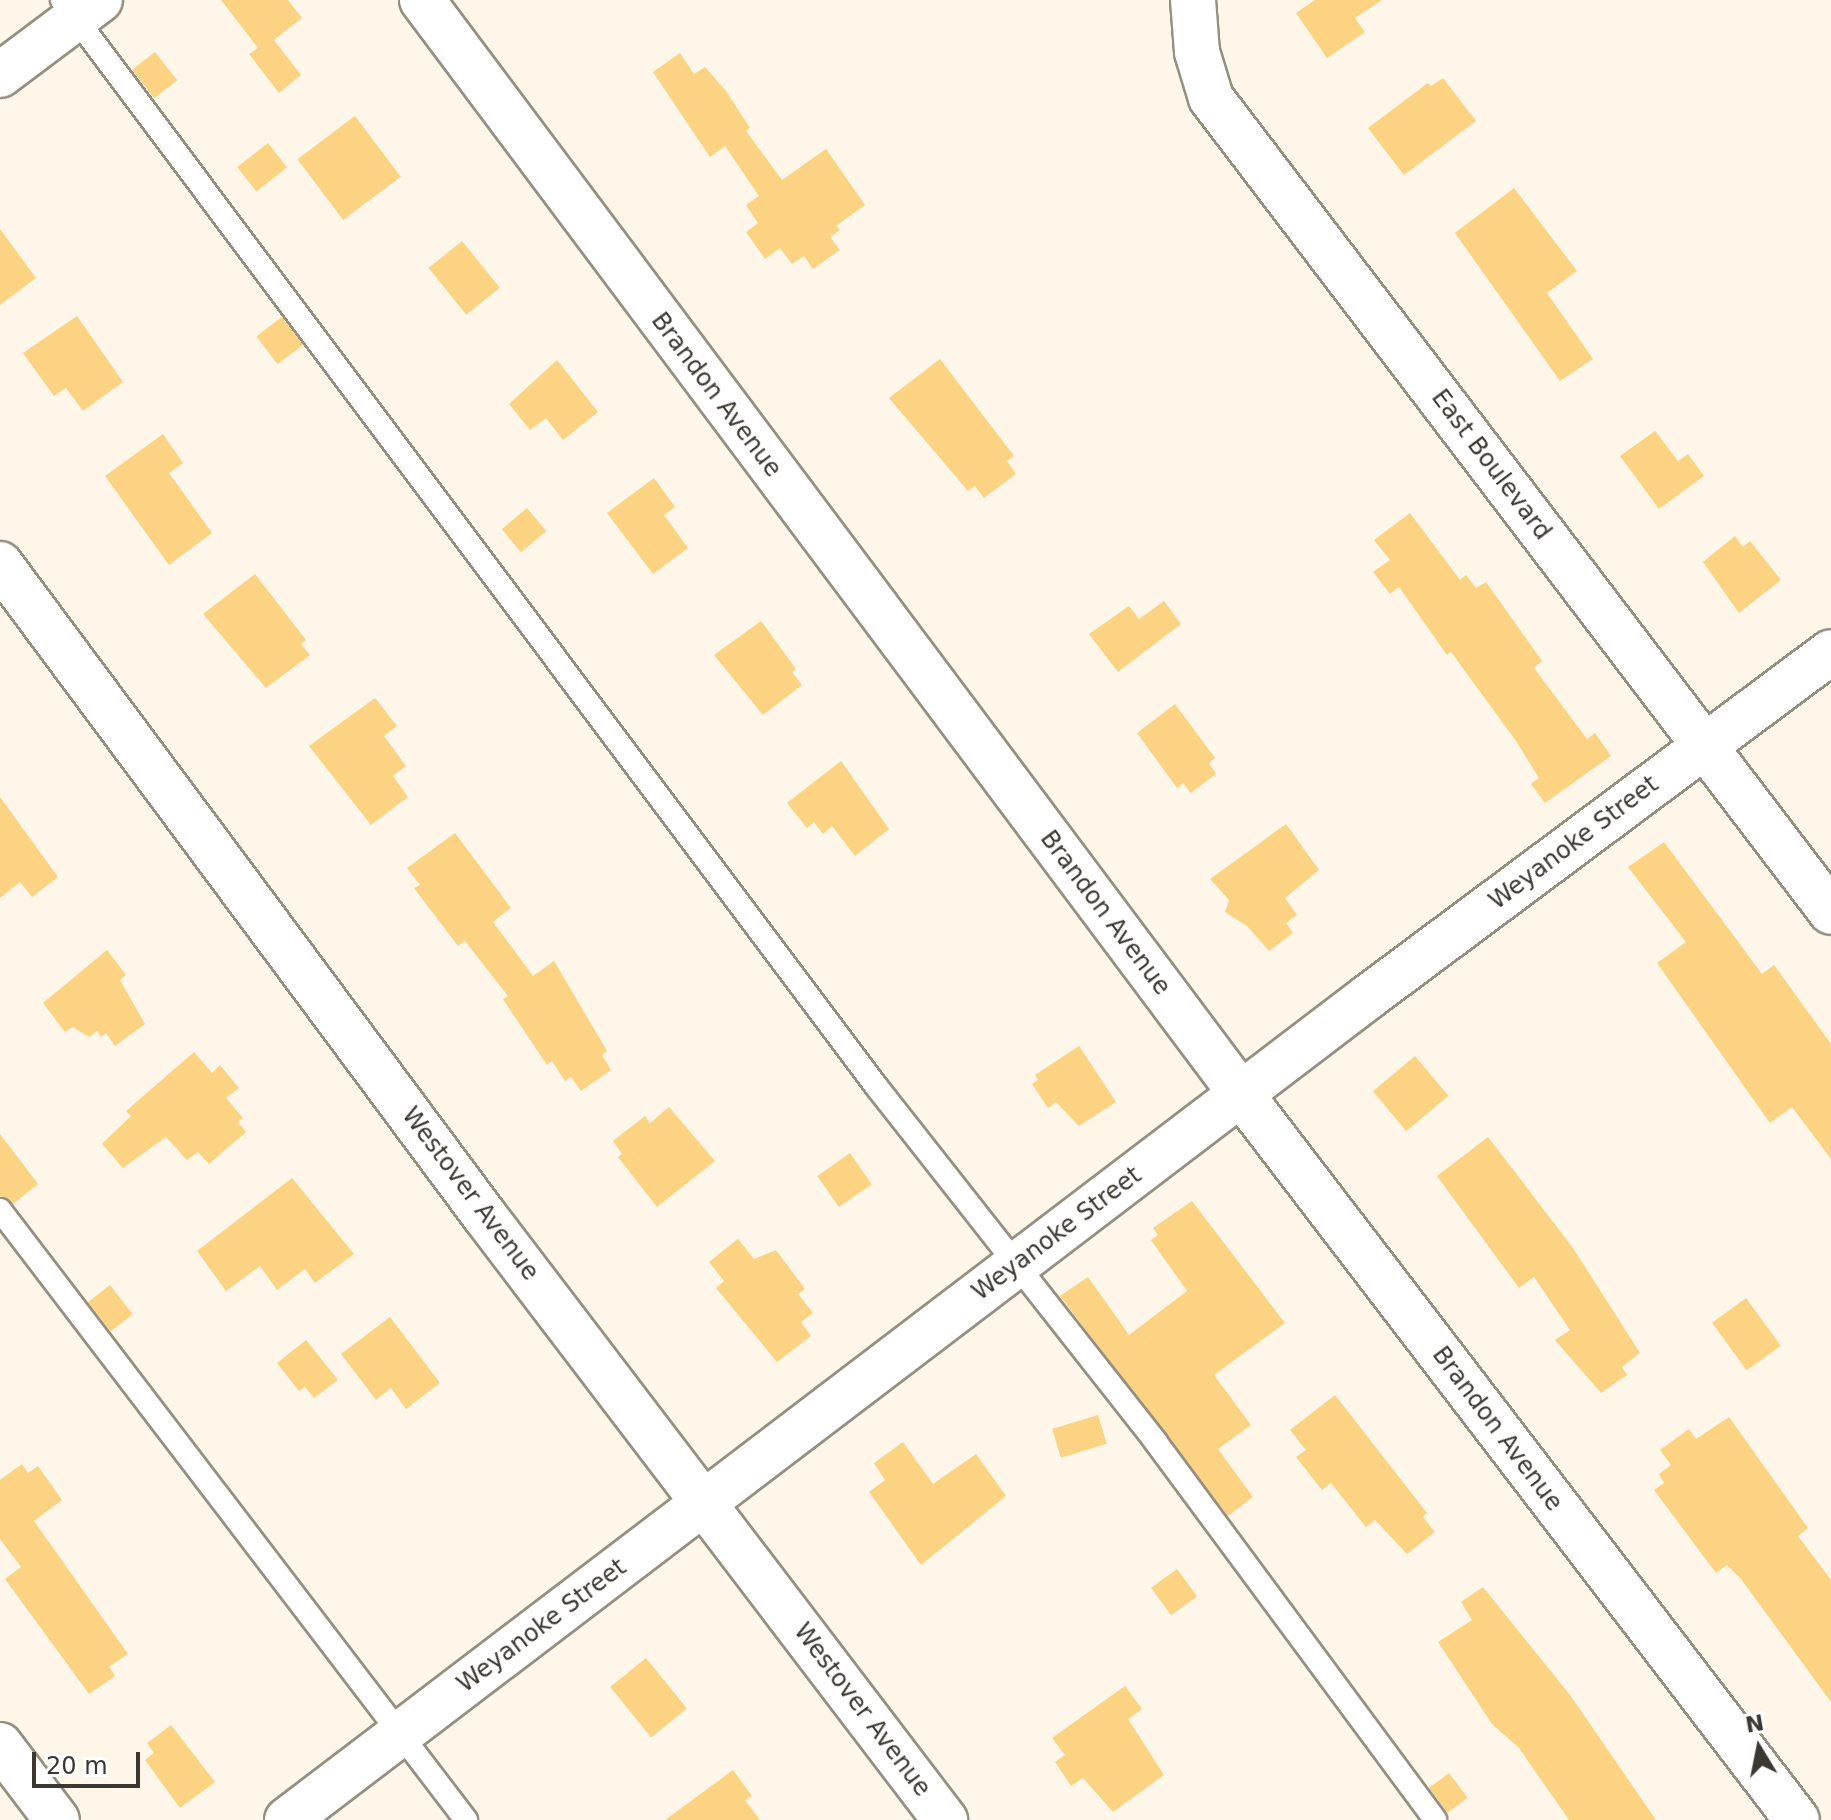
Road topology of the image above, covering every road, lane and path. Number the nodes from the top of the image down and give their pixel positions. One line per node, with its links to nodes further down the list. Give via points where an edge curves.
1 (422, 0): 9 (street, Brandon Avenue)
2 (1193, 0): 7 (street, East Boulevard, via 1197,52 1211,98)
3 (79, 6): 4 (street); 11 (lane)
4 (0, 75)
5 (0, 564): 12 (street, Westover Avenue)
6 (1831, 652): 7 (street, Weyanoke Street)
7 (1705, 746): 8 (street, East Boulevard); 9 (street, Weyanoke Street)
8 (1831, 912)
9 (1241, 1094): 11 (street, Weyanoke Street); 20 (street, Brandon Avenue)
10 (0, 1210): 13 (lane)
11 (1016, 1265): 12 (street, Weyanoke Street); 19 (lane, via 1155,1441)
12 (704, 1503): 13 (street, Weyanoke Street); 18 (street, Westover Avenue)
13 (401, 1734): 16 (street, Weyanoke Street); 17 (lane)
14 (0, 1745): 15 (street)
15 (57, 1820)
16 (287, 1820)
17 (466, 1820)
18 (945, 1820)
19 (1435, 1820)
20 (1797, 1820)

